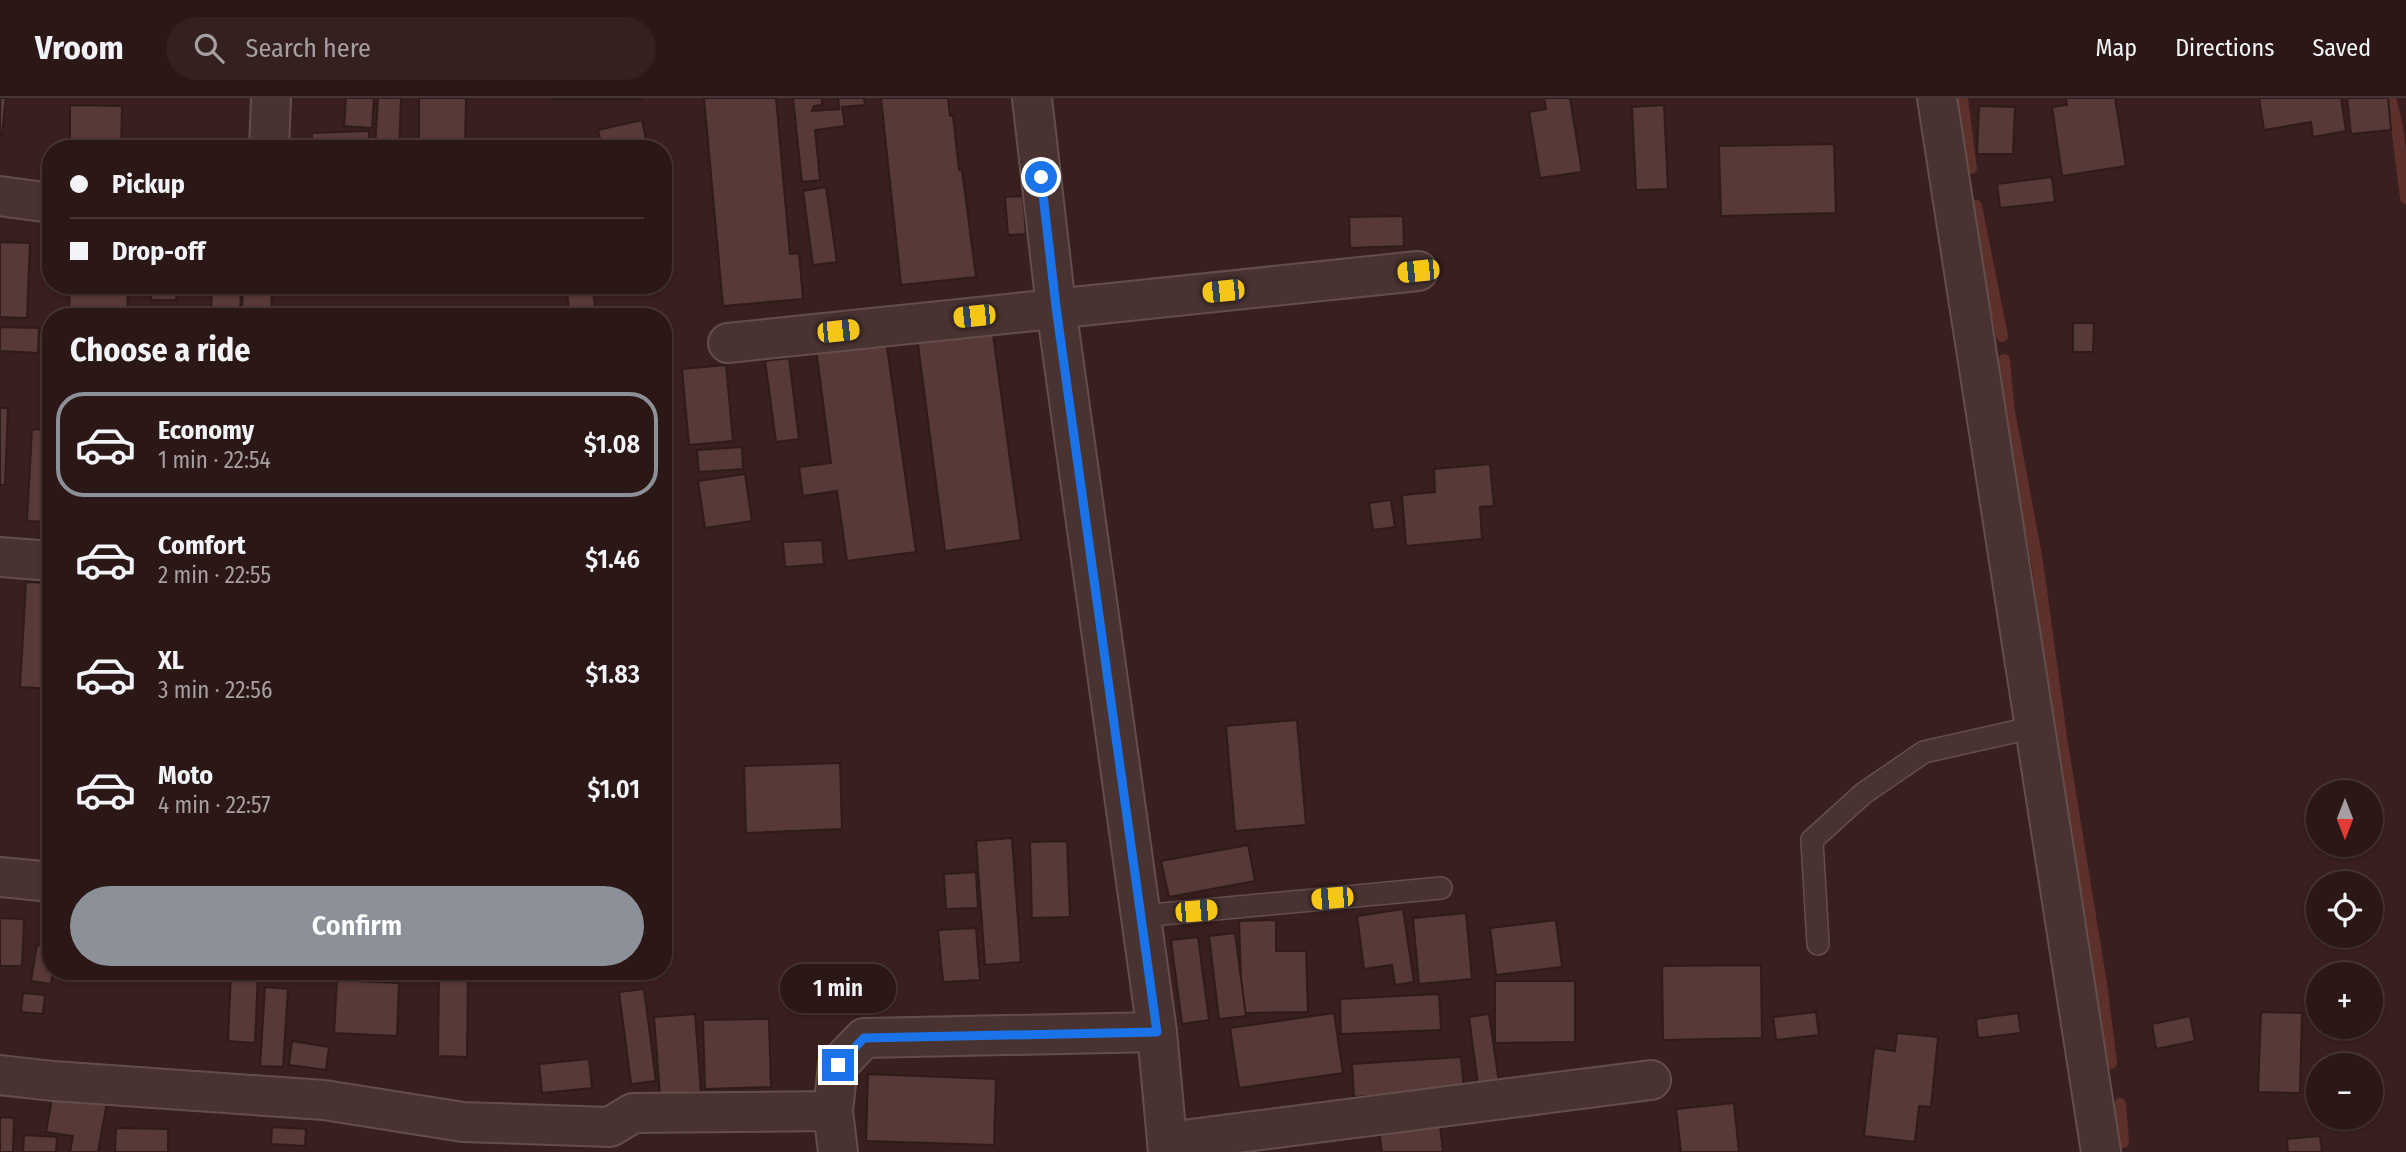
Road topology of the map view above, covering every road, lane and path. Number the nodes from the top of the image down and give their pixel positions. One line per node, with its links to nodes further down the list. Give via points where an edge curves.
1 (271, 98): 4 (street)
2 (1031, 98): 8 (street)
3 (1937, 98): 12 (street)
4 (269, 140)
5 (0, 196): 6 (street)
6 (42, 202)
7 (1418, 271): 8 (street)
8 (1056, 307): 9 (street); 16 (street)
9 (729, 343)
10 (0, 557): 11 (street)
11 (42, 560)
12 (2035, 727): 17 (lane, via 1924,752 1864,793 1812,840); 23 (street)
13 (0, 877): 14 (street)
14 (42, 882)
15 (1441, 888): 16 (lane)
16 (1141, 916): 18 (street)
17 (1818, 944)
18 (1157, 1032): 21 (street, via 864,1038 838,1065); 22 (street)
19 (0, 1075): 21 (street, via 324,1100 463,1122 610,1126 633,1113)
20 (1651, 1080): 22 (street)
21 (833, 1111): 24 (street)
22 (1168, 1147)
23 (2095, 1151)
24 (838, 1152)

